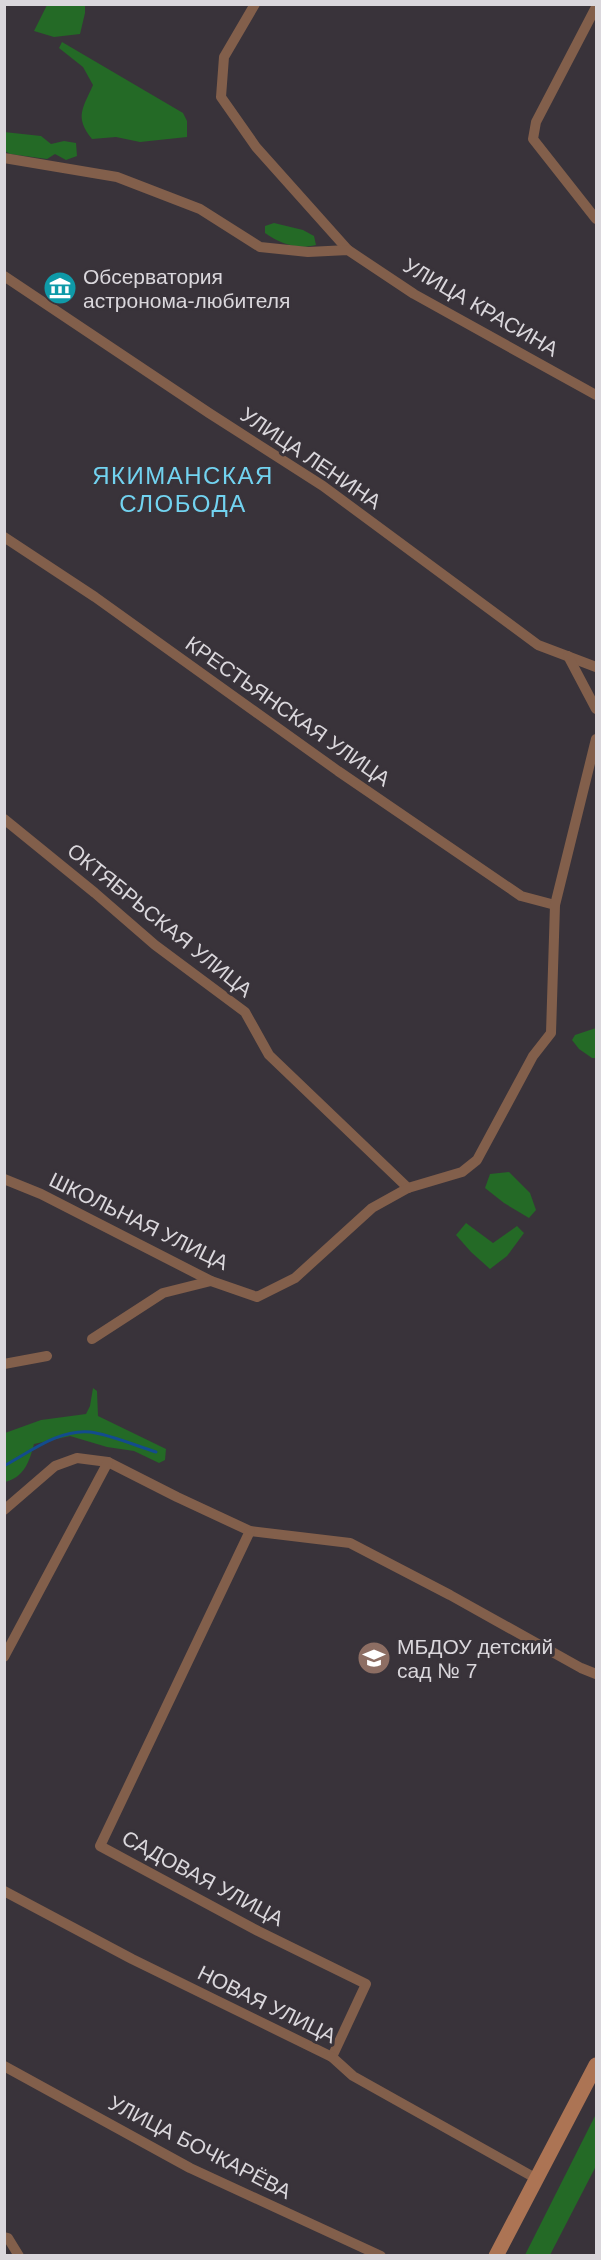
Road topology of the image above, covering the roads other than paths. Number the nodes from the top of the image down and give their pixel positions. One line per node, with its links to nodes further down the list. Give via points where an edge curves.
1 (255, 4): 5 (street, УЛИЦА КРАСИНА, via 224,57 220,97 256,147)
2 (597, 7): 4 (street, via 536,122 533,140)
3 (4, 158): 5 (street, via 117,177 200,209 260,247 308,252)
4 (597, 219)
5 (348, 250): 7 (street, УЛИЦА КРАСИНА, via 414,294)
6 (4, 276): 9 (street, УЛИЦА ЛЕНИНА, via 323,486 538,645)
7 (597, 395)
8 (4, 537): 14 (street, КРЕСТЬЯНСКАЯ УЛИЦА, via 521,896)
9 (568, 656): 10 (street, УЛИЦА ЛЕНИНА); 11 (street)
10 (597, 667)
11 (597, 709)
12 (597, 739): 14 (street)
13 (4, 819): 16 (street, ОКТЯБРЬСКАЯ УЛИЦА, via 155,945 245,1012 269,1055)
14 (555, 905): 16 (street, via 551,1033 533,1056 477,1160 462,1172)
15 (4, 1179): 17 (street, ШКОЛЬНАЯ УЛИЦА)
16 (408, 1188): 17 (street, ШКОЛЬНАЯ УЛИЦА, via 372,1208 296,1278 257,1297)
17 (211, 1281): 18 (street, via 163,1293)
18 (92, 1339)
19 (47, 1356): 20 (street)
20 (4, 1364)
21 (108, 1462): 22 (street, via 77,1458 56,1466); 23 (street); 24 (street)
22 (4, 1510)
23 (250, 1531): 25 (street, via 350,1543); 27 (street, САДОВАЯ УЛИЦА, via 100,1846 366,1984)
24 (4, 1657)
25 (597, 1674)
26 (4, 1892): 27 (street, НОВАЯ УЛИЦА)
27 (332, 2057): 30 (street, НОВАЯ УЛИЦА, via 353,2076)
28 (597, 2065): 30 (main road)
29 (4, 2066): 33 (street, УЛИЦА БОЧКАРЁВА, via 190,2168)
30 (537, 2179): 34 (main road)
31 (4, 2238): 32 (street)
32 (20, 2256)
33 (381, 2256)
34 (496, 2256)

